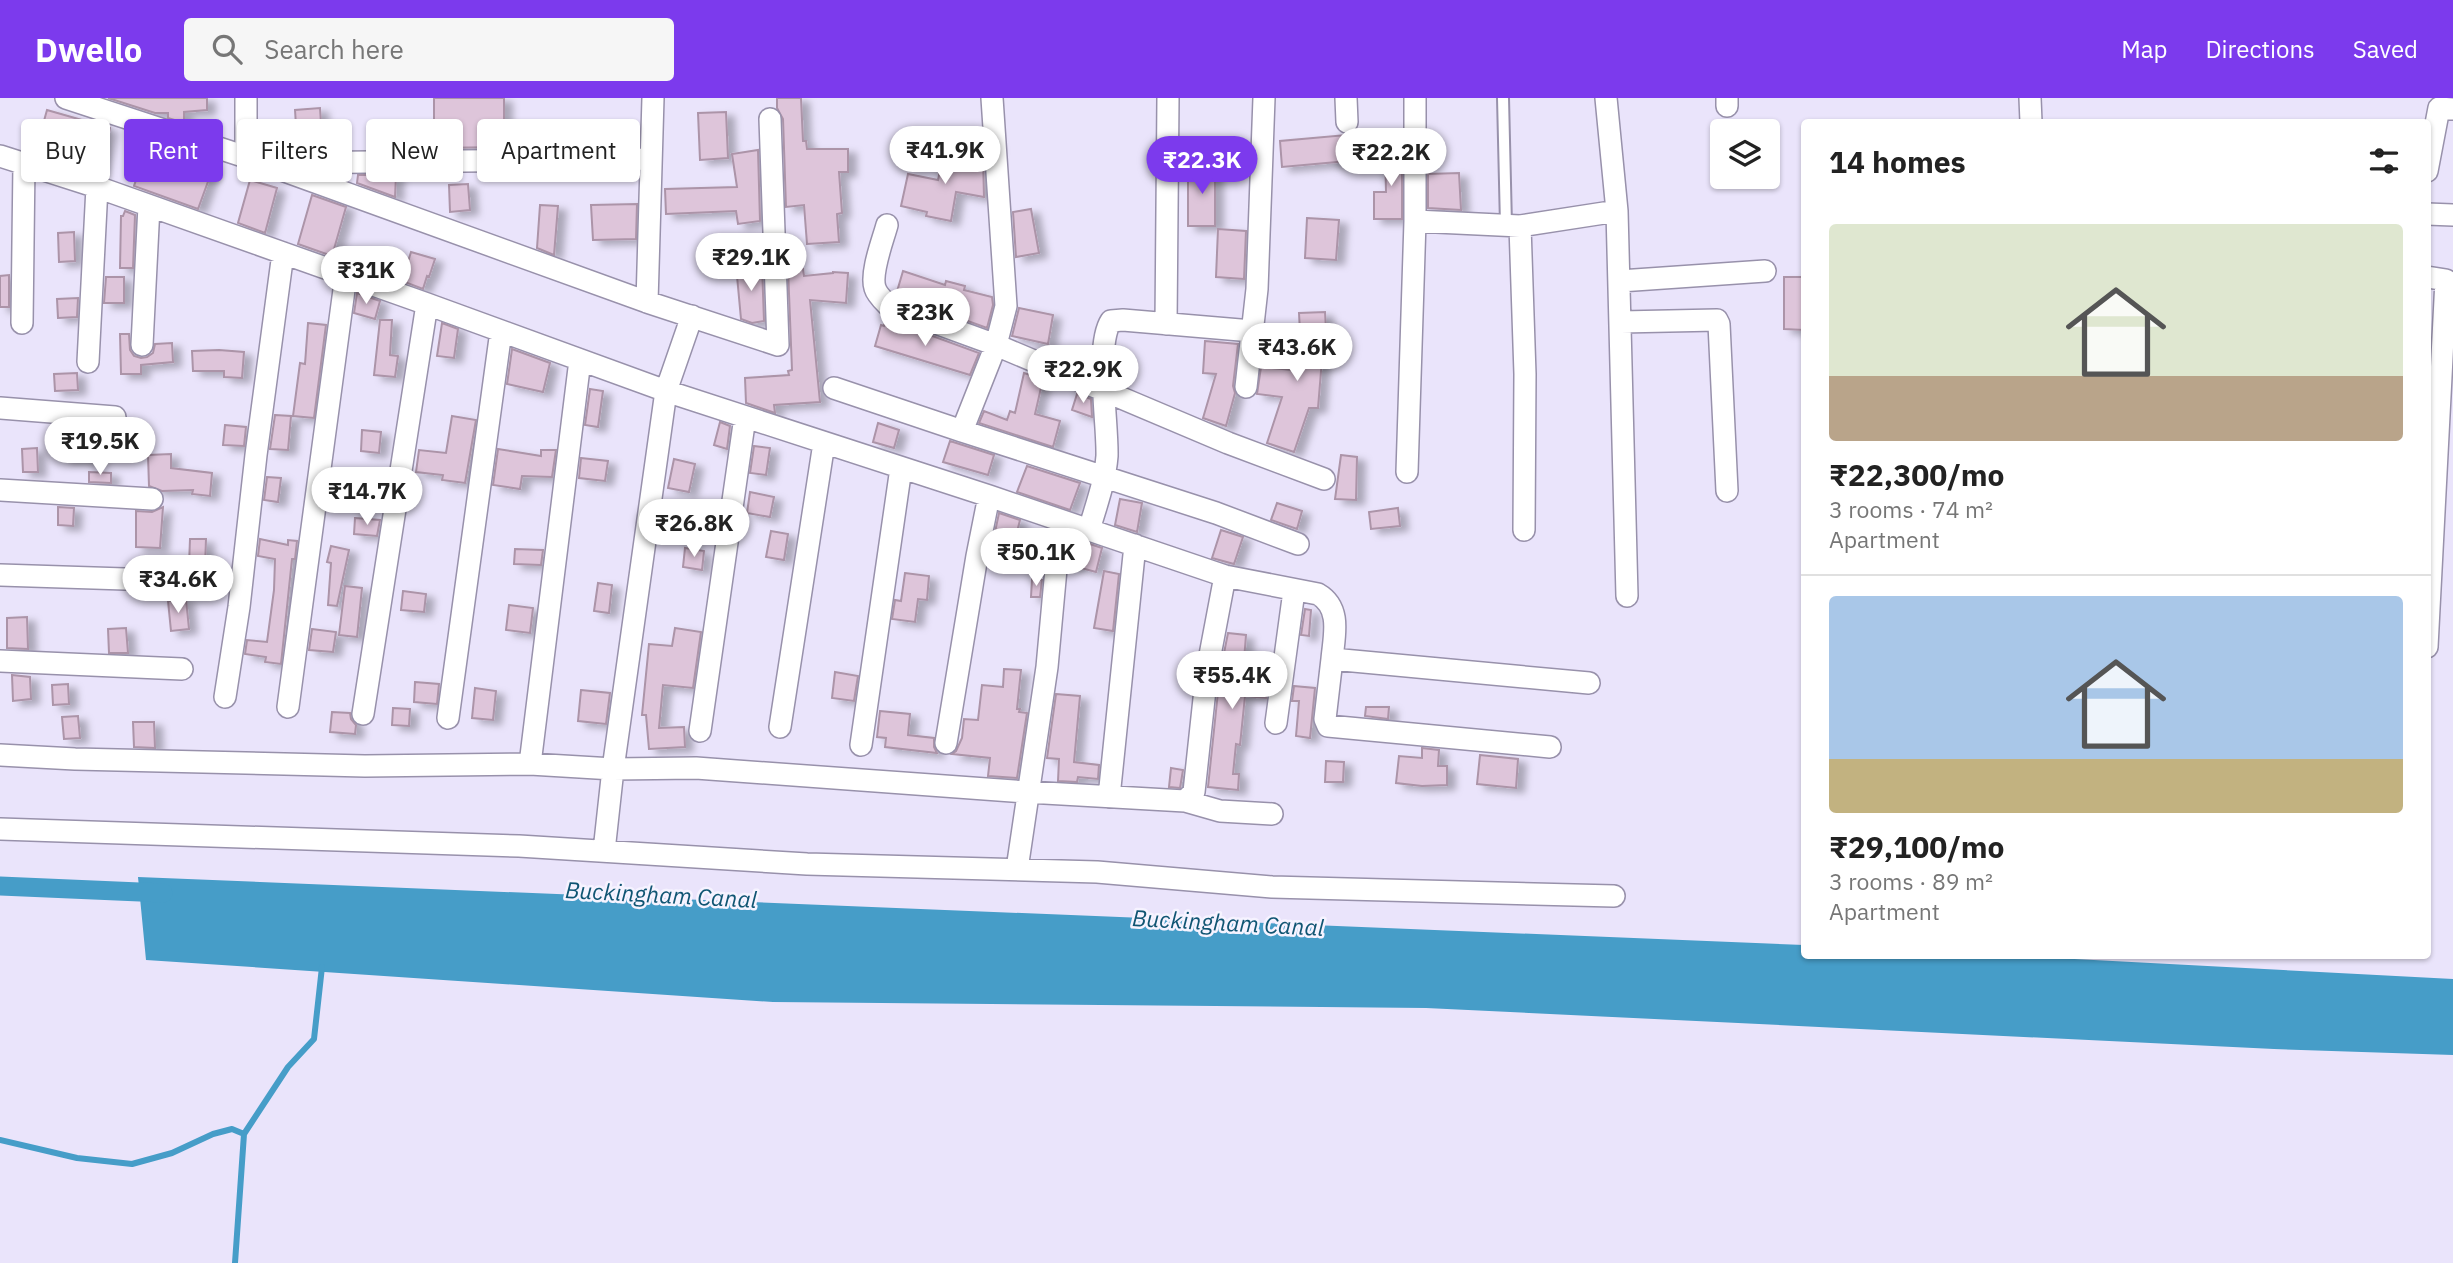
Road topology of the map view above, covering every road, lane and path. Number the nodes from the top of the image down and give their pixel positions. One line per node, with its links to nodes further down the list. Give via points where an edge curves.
1 (66, 98): 18 (street)
2 (246, 98): 13 (street)
3 (653, 98): 20 (street)
4 (992, 98): 46 (street, via 1006,306)
5 (1168, 98): 42 (street)
6 (1264, 98): 44 (street)
7 (1346, 98): 16 (street)
8 (1415, 98): 29 (street)
9 (1503, 98): 31 (lane)
10 (1606, 98): 28 (street)
11 (2030, 98): 15 (street)
12 (2453, 109): 17 (street, via 2439,108)
13 (249, 119)
14 (771, 119): 39 (street, via 778,345)
15 (2031, 119)
16 (1347, 122)
17 (2431, 139)
18 (237, 154)
19 (0, 156): 22 (street)
20 (650, 159): 21 (street); 37 (street)
21 (352, 160)
22 (21, 162)
23 (24, 182): 41 (street)
24 (82, 182): 26 (street)
25 (316, 182): 37 (street)
26 (97, 187): 27 (street); 48 (street)
27 (149, 206): 32 (street); 45 (street)
28 (1617, 211): 31 (street); 36 (street)
29 (1415, 221): 31 (street); 59 (street)
30 (887, 225): 46 (street, via 875,274 879,296 889,306)
31 (1513, 225): 68 (street, via 1525,344)
32 (283, 254): 34 (street); 81 (street)
33 (1765, 271): 36 (street)
34 (346, 275): 38 (street); 82 (street)
35 (2431, 278): 71 (street, via 2446,280)
36 (1620, 281): 40 (street)
37 (648, 302): 39 (street)
38 (427, 303): 43 (street); 83 (street)
39 (692, 316): 51 (street)
40 (1621, 322): 63 (street, via 1717,320); 76 (street)
41 (22, 323)
42 (1166, 324): 44 (street); 52 (street, via 1111,321 1104,339)
43 (501, 331): 47 (street); 84 (street)
44 (1252, 331): 49 (street)
45 (142, 345)
46 (996, 345): 52 (street); 56 (street)
47 (580, 360): 51 (street); 92 (street)
48 (88, 362)
49 (1246, 387)
50 (834, 388): 56 (street)
51 (666, 391): 55 (street); 93 (street)
52 (1104, 392): 60 (street); 61 (street)
53 (0, 408): 54 (street)
54 (115, 417)
55 (745, 417): 57 (street); 87 (street)
56 (962, 432): 60 (street)
57 (824, 443): 58 (street); 86 (street)
58 (901, 468): 64 (street); 89 (street)
59 (1407, 472)
60 (1105, 479): 67 (street); 69 (street)
61 (1324, 479)
62 (0, 490): 65 (street)
63 (1727, 491)
64 (989, 496): 66 (street); 88 (street)
65 (152, 499)
66 (1065, 522): 67 (street); 94 (street, via 1056,558 1047,667)
67 (1089, 530): 70 (street)
68 (1524, 530)
69 (1298, 544)
70 (1135, 545): 73 (street); 95 (street)
71 (2431, 551)
72 (0, 575): 74 (street)
73 (1225, 576): 75 (street); 96 (street, via 1207,671 1194,792)
74 (156, 580)
75 (1294, 590): 77 (street, via 1318,594 1331,606 1335,624); 85 (street)
76 (1627, 596)
77 (1332, 659): 80 (street); 90 (street, via 1328,726)
78 (0, 661): 79 (street)
79 (182, 669)
80 (1589, 683)
81 (225, 696)
82 (288, 708)
83 (363, 713)
84 (448, 718)
85 (1276, 723)
86 (780, 727)
87 (700, 730)
88 (946, 743)
89 (861, 745)
90 (1550, 747)
91 (0, 755): 92 (street, via 365,766)
92 (530, 764): 93 (street)
93 (612, 769): 94 (street, via 696,768); 99 (street)
94 (1027, 792): 95 (street); 100 (street)
95 (1109, 797): 96 (street)
96 (1185, 801): 97 (street, via 1220,811)
97 (1272, 814)
98 (0, 829): 99 (street)
99 (604, 851): 100 (street, via 807,864)
100 (1017, 869): 101 (street, via 1272,887)
101 (1614, 896)

